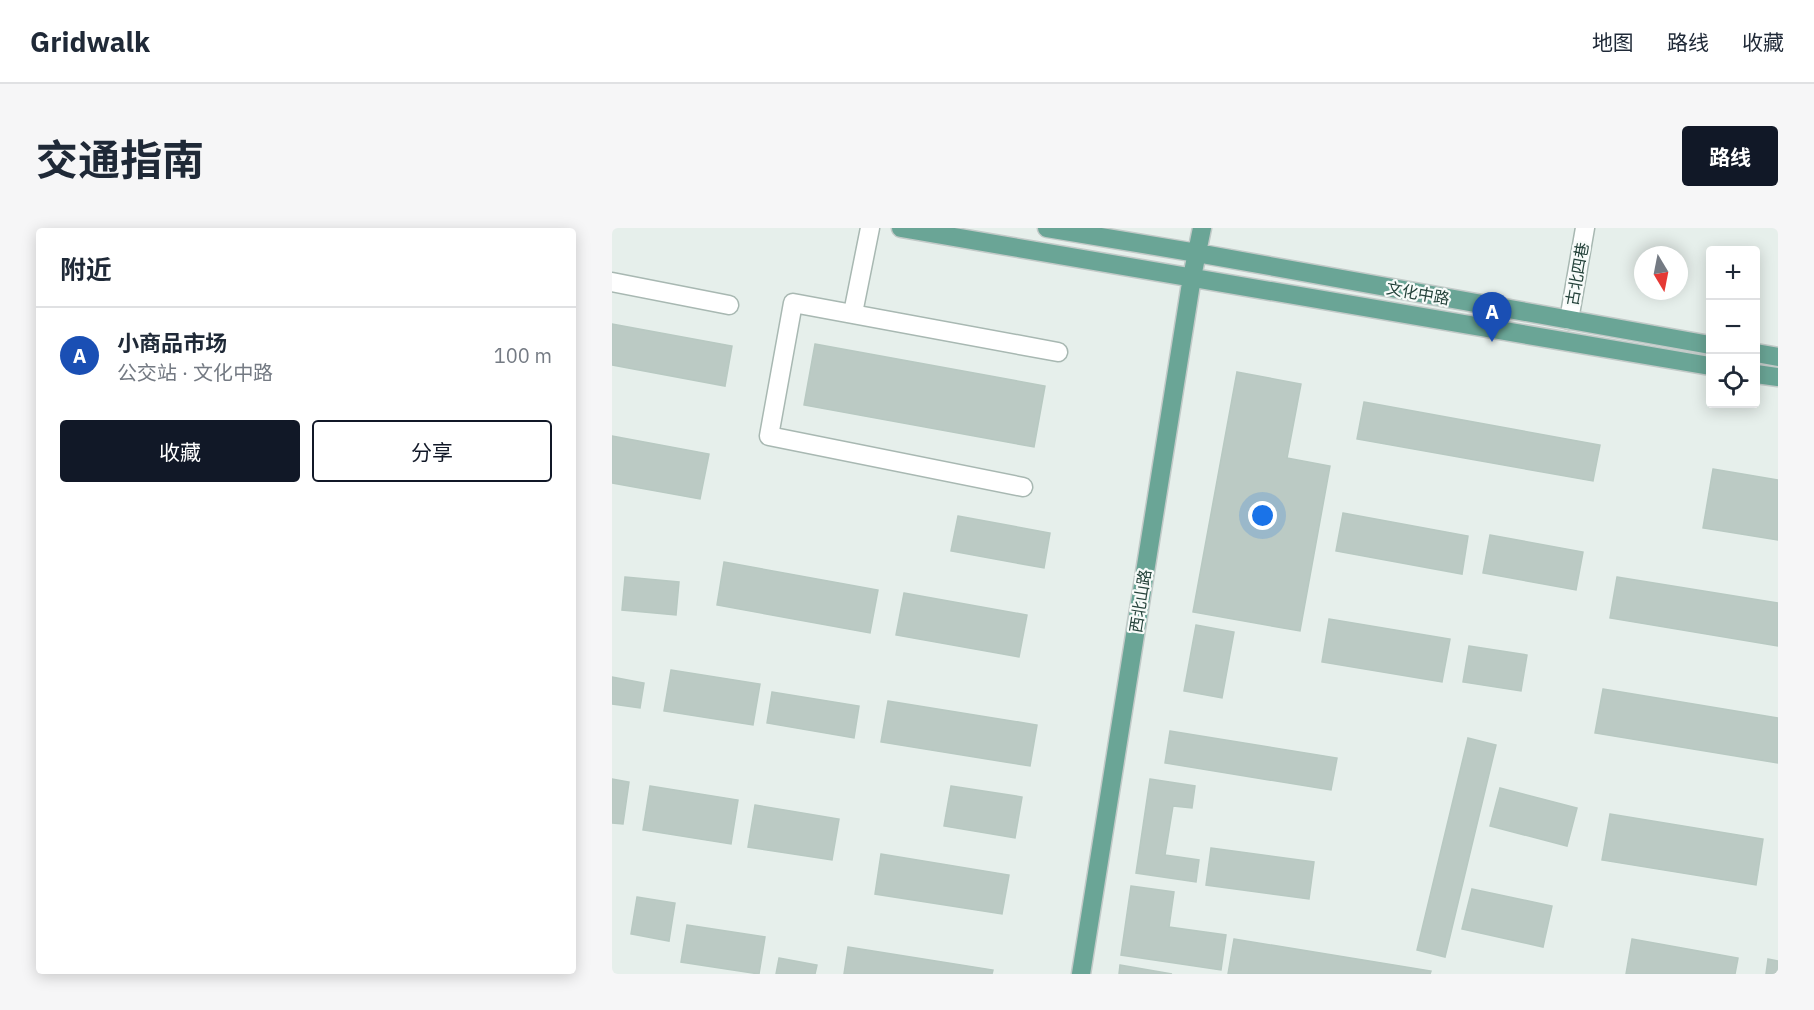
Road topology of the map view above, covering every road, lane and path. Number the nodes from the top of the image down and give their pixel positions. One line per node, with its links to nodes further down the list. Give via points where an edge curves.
1 (870, 228): 10 (lane)
2 (902, 228): 7 (main road)
3 (1047, 228): 6 (main road, 文化中路)
4 (1202, 228): 6 (main road, 西北山路)
5 (1585, 228): 11 (lane, 古北四巷)
6 (1197, 253): 7 (main road, 西北山路); 11 (main road, 文化中路)
7 (1192, 277): 16 (main road); 20 (main road, 西北山路)
8 (612, 282): 9 (lane)
9 (729, 305)
10 (853, 313): 13 (lane); 19 (lane, via 793,303 769,436)
11 (1569, 320): 12 (main road, 文化中路)
12 (1706, 344)
13 (1058, 352)
14 (1760, 354): 15 (main road)
15 (1778, 357)
16 (1706, 365)
17 (1760, 375): 18 (main road)
18 (1778, 377)
19 (1023, 487)
20 (1081, 974)

